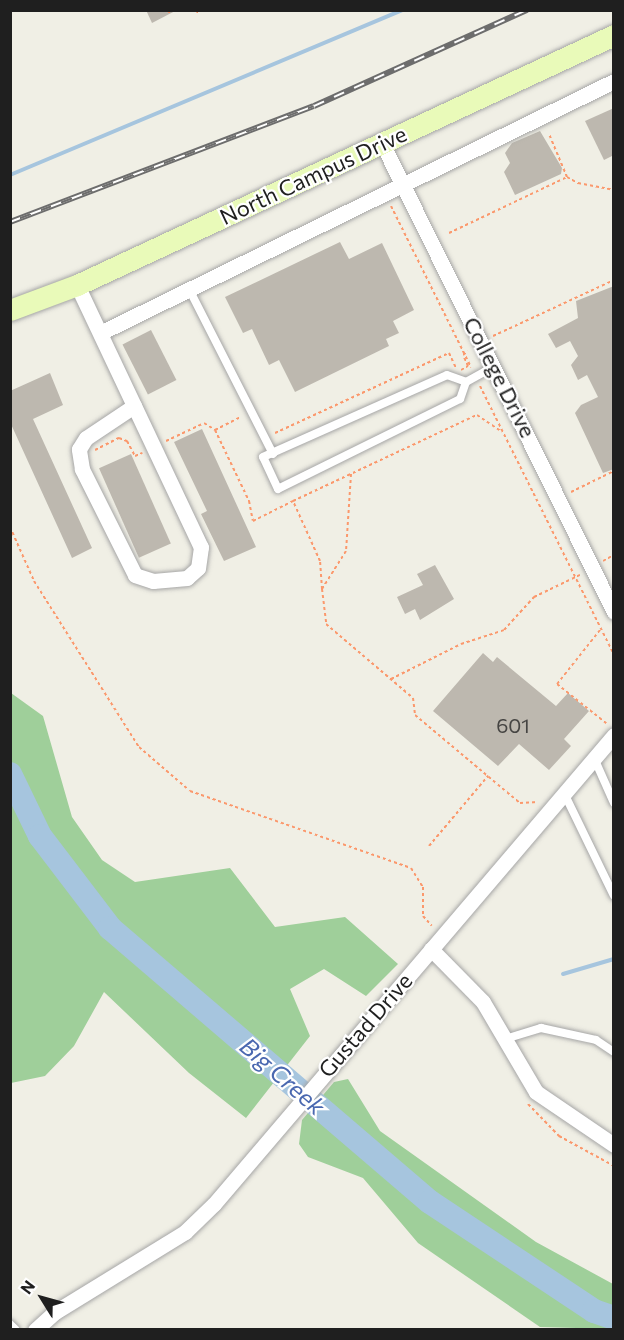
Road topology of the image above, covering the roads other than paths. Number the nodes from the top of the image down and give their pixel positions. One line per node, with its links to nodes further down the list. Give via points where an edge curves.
1 (614, 35): 3 (main road, North Campus Drive)
2 (614, 81): 4 (street, North Campus Drive)
3 (382, 143): 4 (street, College Drive); 5 (main road, North Campus Drive)
4 (402, 183): 6 (street, North Campus Drive); 9 (street, College Drive)
5 (77, 285): 7 (main road, North Campus Drive); 8 (street)
6 (189, 289): 8 (street, North Campus Drive); 12 (lane)
7 (10, 310)
8 (100, 333): 11 (street)
9 (495, 367): 10 (lane); 13 (street, College Drive)
10 (466, 382): 12 (lane, via 447,375); 12 (lane, via 460,399 278,489 263,457)
11 (134, 406): 11 (street, via 86,438 79,449 81,469 135,575 153,581 186,578 198,568 201,547)
12 (273, 454)
13 (614, 612)
14 (610, 729): 15 (street, Gustad Drive)
15 (594, 758): 16 (street, Gustad Drive); 17 (lane)
16 (564, 793): 18 (lane); 19 (street, Gustad Drive)
17 (614, 803)
18 (614, 896)
19 (431, 949): 20 (street, via 483,1002); 25 (street, Gustad Drive, via 214,1204 185,1232 55,1312)
20 (505, 1039): 21 (lane, via 541,1028 596,1040); 22 (street, via 536,1092)
21 (612, 1049)
22 (614, 1145)
23 (10, 1324): 24 (lane)
24 (16, 1329)
25 (35, 1329)

